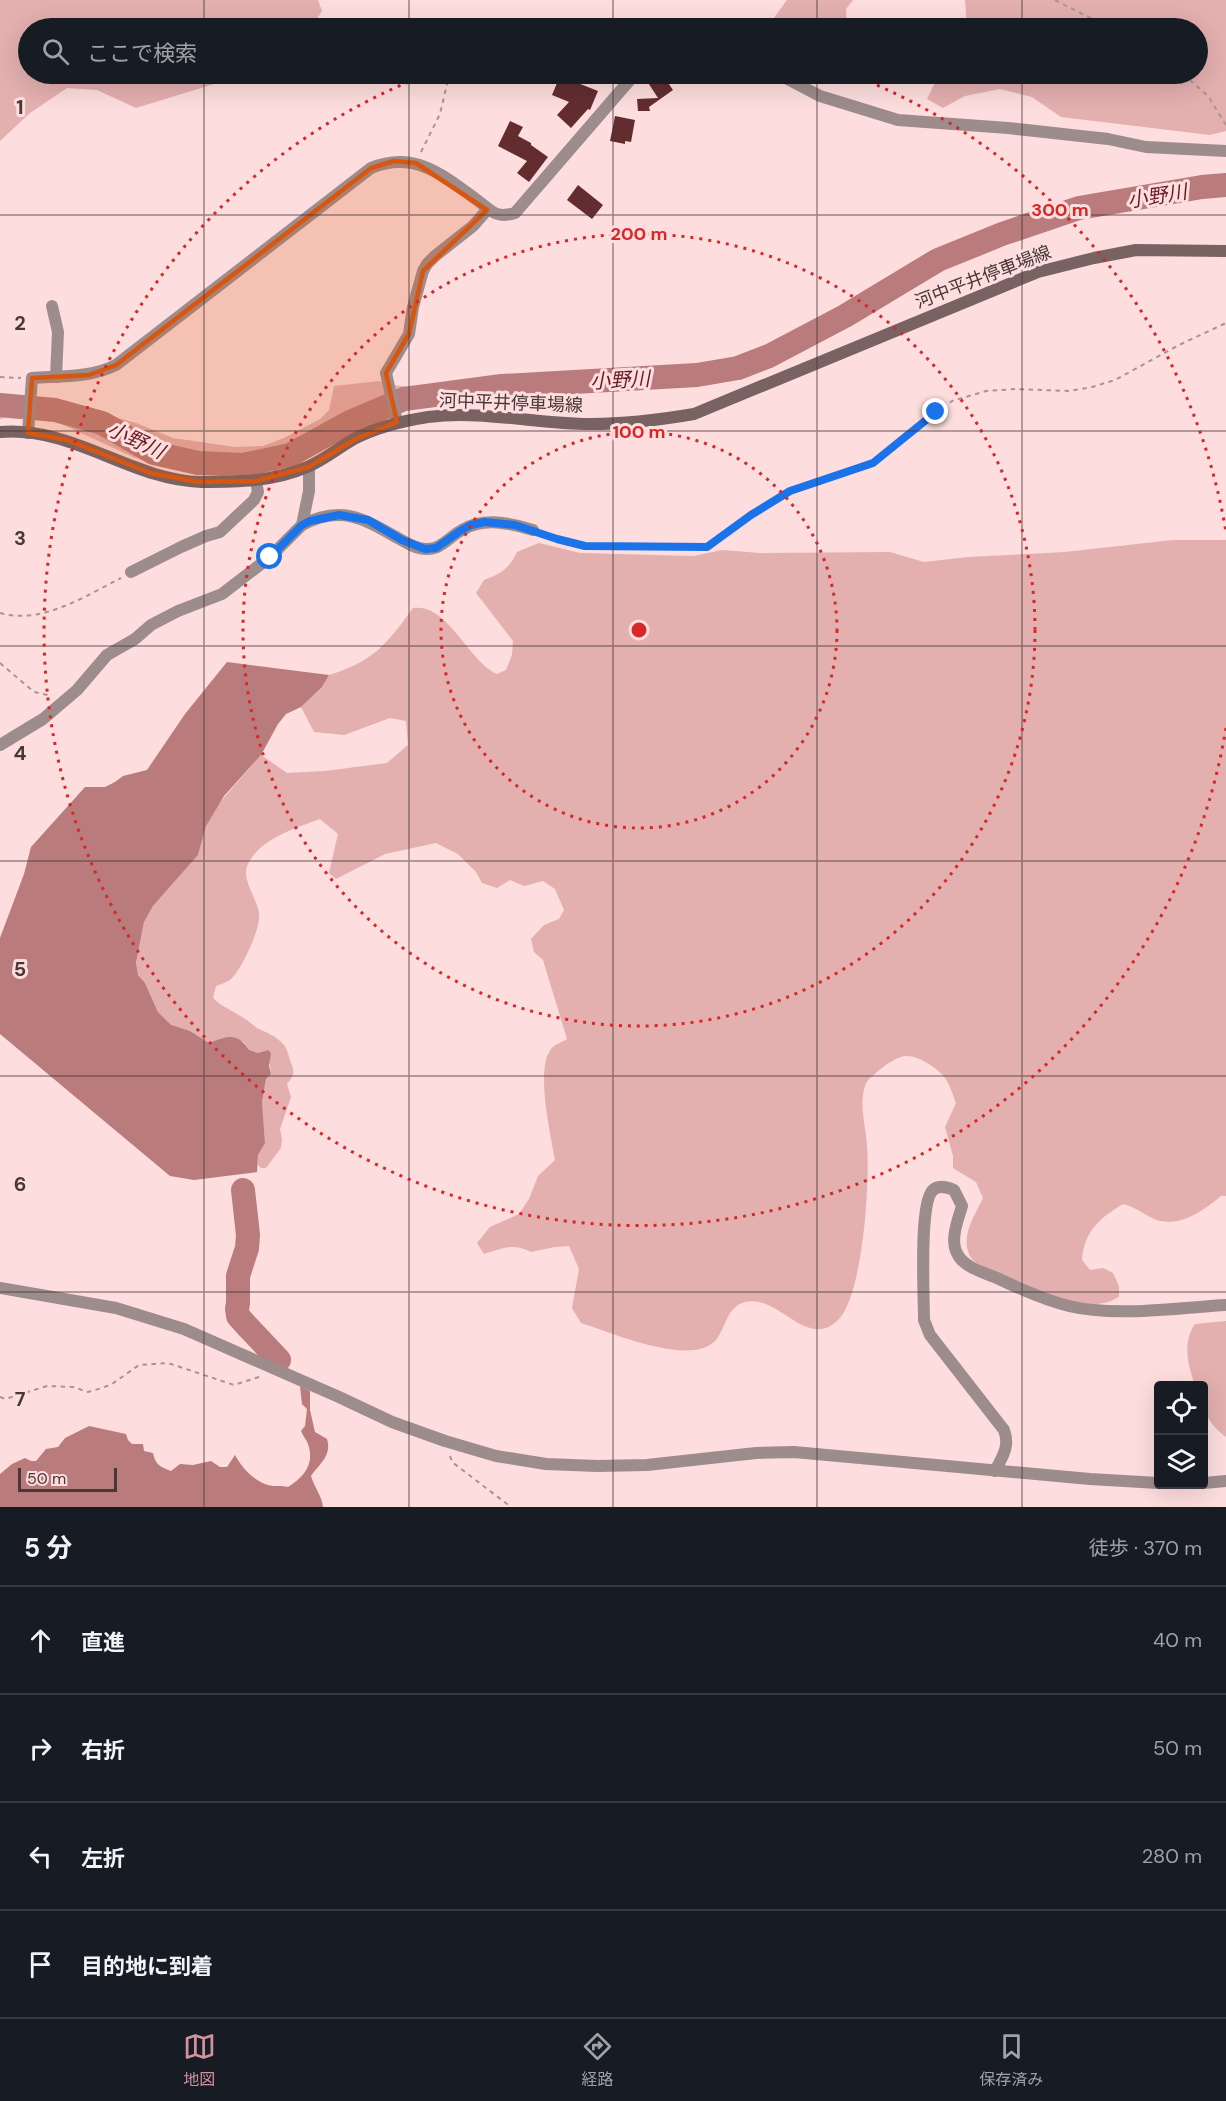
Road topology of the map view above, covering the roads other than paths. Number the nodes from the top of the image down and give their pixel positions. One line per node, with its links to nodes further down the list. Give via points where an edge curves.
1 (626, 84): 4 (street, via 515,213)
2 (797, 84): 3 (street, via 820,96 898,120 1008,128 1146,147)
3 (1226, 151)
4 (487, 210): 7 (street, via 416,163 394,161 371,168 116,365 89,375); 8 (street, via 423,271 409,334 386,373)
5 (1226, 251): 8 (main road, 河中平井停車場線, via 1136,250 1038,272 694,414 657,421 589,424 478,415)
6 (52, 306): 7 (street, via 58,332)
7 (56, 377): 9 (street, via 32,378)
8 (396, 418): 11 (main road, 河中平井停車場線)
9 (28, 428): 10 (main road, 河中平井停車場線); 12 (main road, 河中平井停車場線, via 150,473 198,482)
10 (0, 432)
11 (309, 467): 12 (main road, 河中平井停車場線); 13 (street)
12 (256, 481): 15 (street, via 258,492 254,500 220,532)
13 (302, 525): 14 (street, via 328,517 353,516 425,549 436,548 478,524 503,522); 16 (street, via 270,557 222,594 178,611 107,655 77,690 43,719)
14 (533, 530)
15 (131, 573)
16 (0, 745)
17 (0, 1288): 19 (street, via 116,1308 184,1329 392,1422 496,1456 546,1464 647,1465 794,1452)
18 (1225, 1305): 19 (street, via 1112,1311 1071,1307 1031,1293 958,1257 955,1233 962,1206 954,1190 938,1187 932,1191 925,1213 924,1320 930,1335 1004,1430 1008,1440)
19 (995, 1471): 21 (street)
20 (1226, 1481): 22 (street)
21 (1154, 1483)
22 (1208, 1483)

